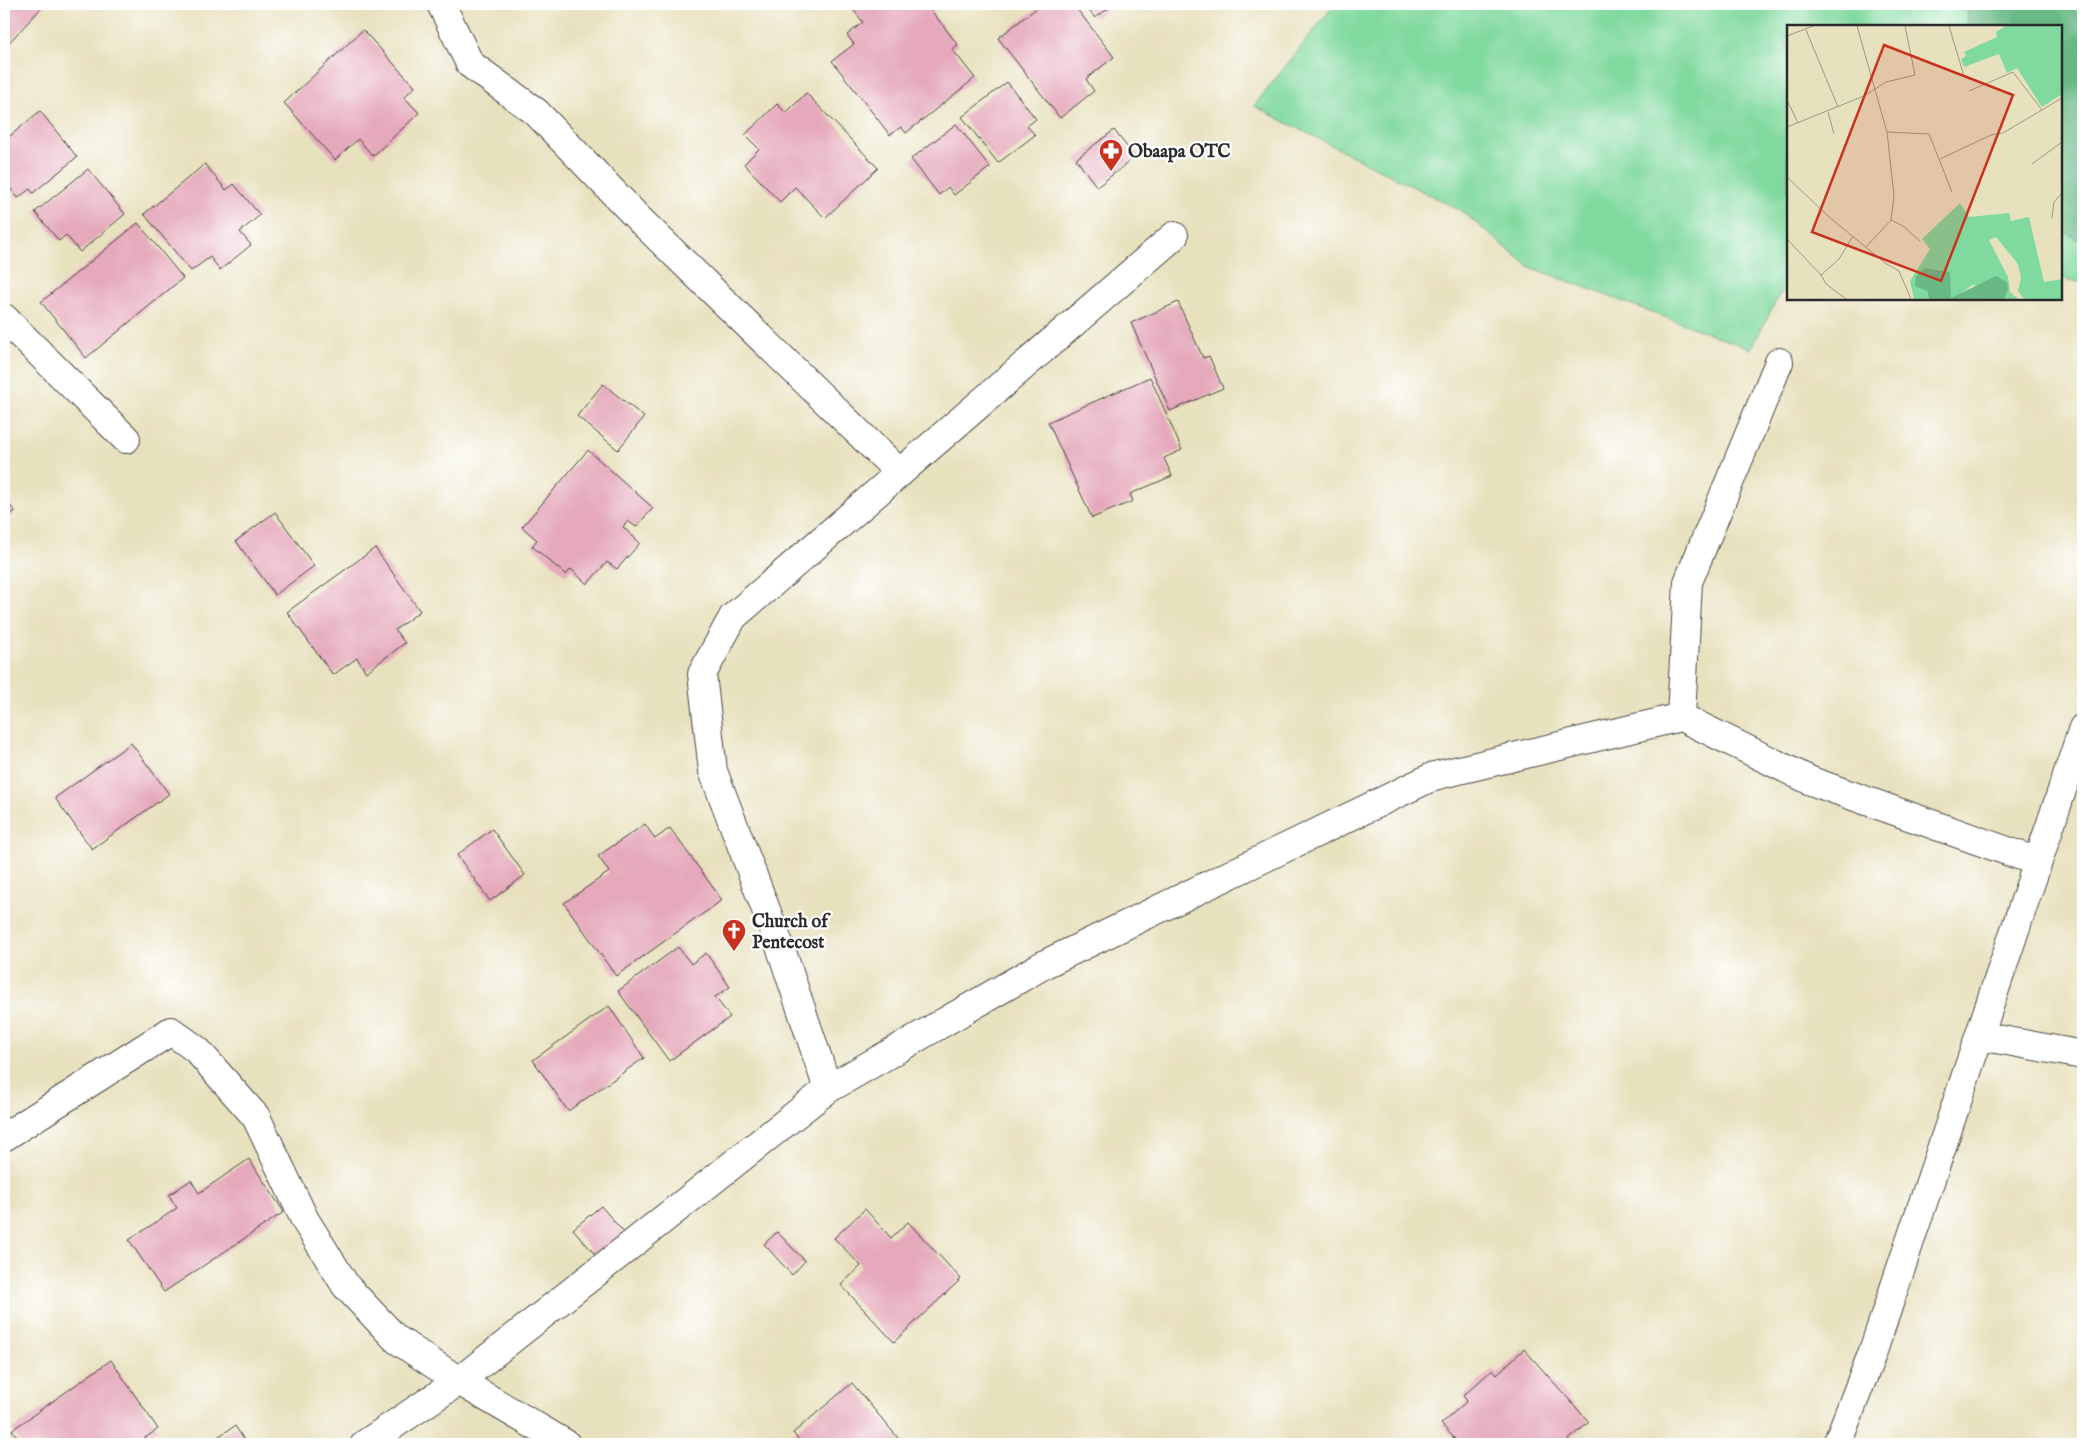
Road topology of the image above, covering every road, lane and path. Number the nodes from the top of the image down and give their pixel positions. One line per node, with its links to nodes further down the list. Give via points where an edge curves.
1 (440, 4): 6 (street, via 470,64 536,112 638,218)
2 (1174, 236): 6 (street)
3 (4, 318): 5 (street)
4 (1778, 362): 7 (street, via 1688,582)
5 (126, 439)
6 (900, 473): 12 (street, via 733,617 702,674 713,771 781,949)
7 (1681, 717): 9 (street, via 1811,781); 12 (street, via 1434,776 1044,964)
8 (2083, 728): 9 (street)
9 (2038, 862): 10 (street)
10 (1980, 1036): 11 (street); 17 (street, via 1872,1354)
11 (2083, 1055)
12 (828, 1089): 14 (street)
13 (4, 1136): 14 (street, via 171,1031 197,1050 256,1117 305,1220 346,1286 396,1339)
14 (459, 1381): 15 (street); 16 (street)
15 (364, 1444)
16 (566, 1444)
17 (1837, 1444)

